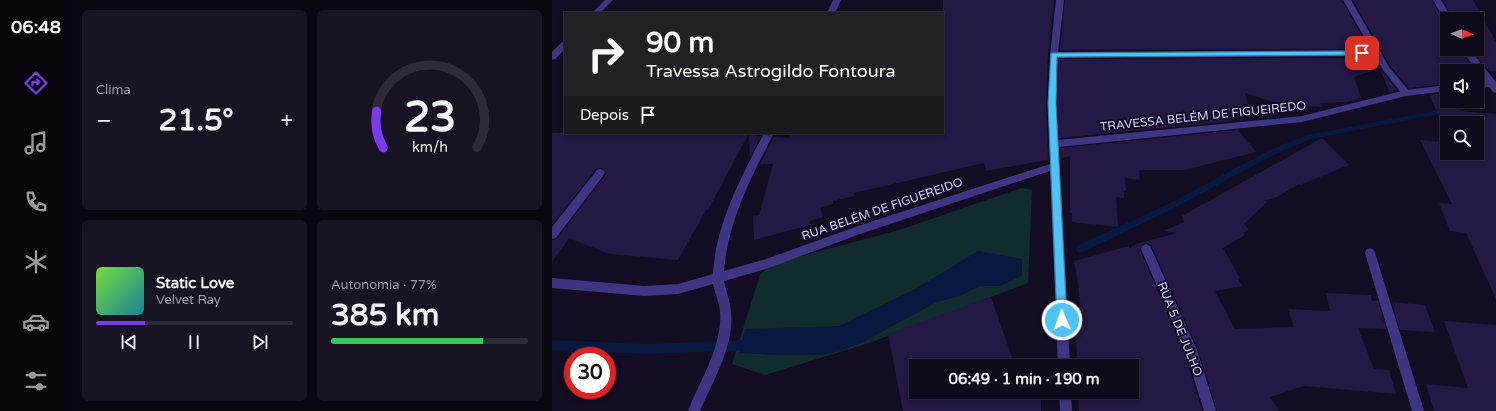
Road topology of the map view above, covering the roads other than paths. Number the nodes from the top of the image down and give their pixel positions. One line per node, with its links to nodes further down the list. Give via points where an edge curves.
1 (609, 0): 6 (street)
2 (837, 0): 7 (street)
3 (1060, 0): 11 (street)
4 (1347, 0): 10 (street)
5 (1437, 0): 8 (street)
6 (597, 12)
7 (831, 12)
8 (1444, 12)
9 (564, 45): 13 (street)
10 (1378, 53): 11 (street); 17 (street, via 1386,68)
11 (1054, 55): 19 (street)
12 (1471, 56): 15 (street)
13 (552, 57)
14 (1484, 86): 15 (street)
15 (1494, 87)
16 (1440, 89): 17 (street, TRAVESSA BELÉM DE FIGUEIREDO)
17 (1406, 93): 19 (street, TRAVESSA BELÉM DE FIGUEIREDO, via 1302,119)
18 (768, 134): 25 (street, via 736,199 720,256)
19 (1054, 144): 20 (street)
20 (1055, 166): 25 (street, RUA BELÉM DE FIGUEREIDO); 27 (street)
21 (600, 172): 22 (street)
22 (552, 236)
23 (1146, 249): 31 (street, RUA 5 DE JULHO, via 1191,350)
24 (1370, 253): 32 (street)
25 (718, 278): 26 (street, RUA BELÉM DE FIGUEREIDO, via 678,289 644,291); 29 (street, via 725,301 724,336)
26 (552, 284)
27 (1064, 359)
28 (1065, 399): 30 (street)
29 (694, 411)
30 (1066, 411)
31 (1210, 411)
32 (1418, 411)

